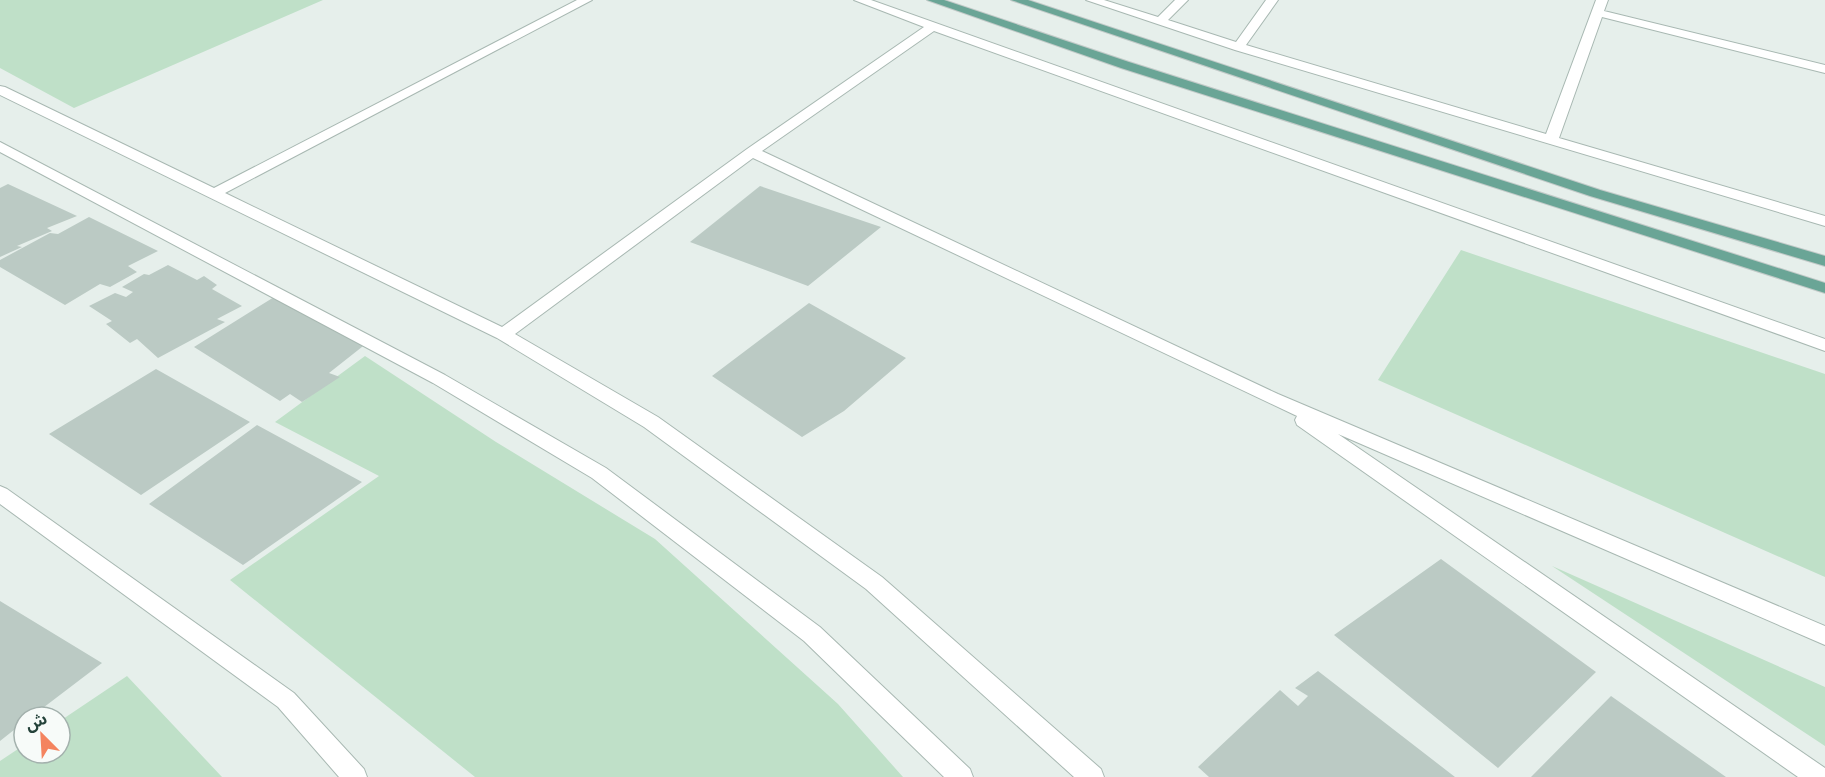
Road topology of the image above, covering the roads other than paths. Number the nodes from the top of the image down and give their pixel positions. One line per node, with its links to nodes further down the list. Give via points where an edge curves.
1 (586, 0): 17 (street)
2 (860, 0): 10 (street)
3 (933, 0): 20 (main road)
4 (1017, 0): 19 (main road, via 1595,193)
5 (1092, 0): 9 (street)
6 (1182, 0): 9 (street)
7 (1272, 0): 11 (street)
8 (1600, 6): 12 (street); 14 (street)
9 (1160, 22): 11 (street)
10 (934, 25): 16 (street); 22 (street)
11 (1239, 47): 14 (street)
12 (1825, 69)
13 (0, 90): 17 (street)
14 (1551, 140): 18 (street)
15 (0, 146): 27 (street, via 439,379 599,472 812,634)
16 (752, 152): 21 (street); 23 (street)
17 (215, 193): 21 (street)
18 (1825, 221)
19 (1825, 261)
20 (1825, 288)
21 (503, 334): 28 (street, via 651,422 874,583)
22 (1825, 345)
23 (1272, 398): 25 (street); 29 (street)
24 (0, 494): 26 (street, via 286,700)
25 (1825, 636)
26 (355, 777)
27 (961, 777)
28 (1092, 777)
29 (1818, 777)

